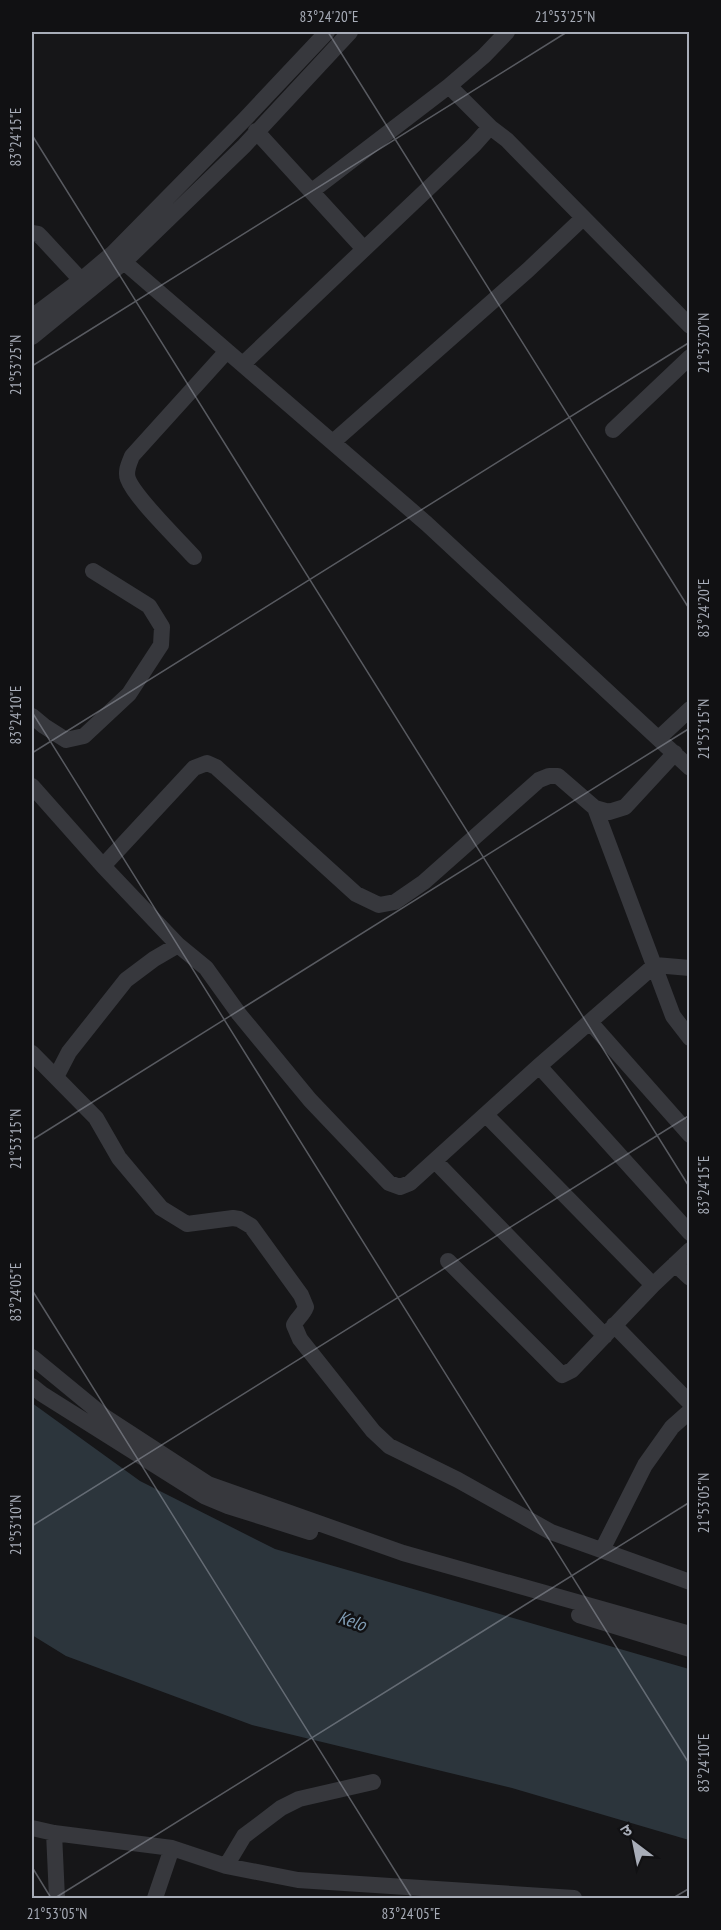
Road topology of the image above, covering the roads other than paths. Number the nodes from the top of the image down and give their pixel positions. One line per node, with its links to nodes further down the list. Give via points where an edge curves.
1 (327, 32): 12 (street, via 113,253)
2 (350, 32): 6 (street)
3 (507, 32): 4 (street)
4 (449, 86): 5 (street); 7 (street)
5 (490, 127): 8 (street); 10 (street)
6 (256, 131): 7 (street); 11 (street)
7 (312, 191): 10 (street)
8 (583, 218): 14 (street); 20 (street)
9 (32, 233): 12 (street, via 38,234)
10 (364, 249): 18 (street)
11 (124, 262): 15 (street); 16 (street)
12 (81, 280): 13 (street)
13 (32, 317)
14 (690, 326)
15 (32, 337)
16 (227, 351): 18 (street); 21 (street, via 132,456 127,468 136,493)
17 (690, 357): 19 (street)
18 (243, 364): 20 (street)
19 (613, 430)
20 (333, 442): 25 (street)
21 (194, 556)
22 (93, 571): 24 (street, via 149,606 162,627 161,645 129,694 84,736 66,740)
23 (690, 709): 25 (street)
24 (32, 716)
25 (659, 738): 26 (street)
26 (675, 753): 27 (street); 29 (street, via 625,807 609,812)
27 (690, 768)
28 (32, 786): 30 (street)
29 (595, 808): 30 (street, via 558,776 539,780 424,882 395,902 379,905 356,894 207,763 194,768); 32 (street)
30 (103, 866): 31 (street)
31 (178, 945): 38 (street, via 126,981 69,1052); 41 (street, via 206,968 310,1100 389,1183 400,1187 410,1183)
32 (655, 965): 33 (street); 34 (street); 35 (street, via 673,1016)
33 (690, 968)
34 (590, 1022): 37 (street); 40 (street)
35 (690, 1038)
36 (32, 1053): 38 (street)
37 (539, 1066): 39 (street); 42 (street)
38 (56, 1077): 53 (street, via 96,1118 119,1158 161,1209 188,1224 232,1218 251,1226 301,1295 306,1307 294,1325 300,1339 389,1446 551,1532)
39 (486, 1115): 41 (street); 47 (street)
40 (690, 1135)
41 (435, 1161): 48 (street)
42 (690, 1233)
43 (690, 1250): 45 (street)
44 (448, 1261): 48 (street, via 562,1375 572,1370)
45 (675, 1264): 46 (street); 47 (street)
46 (690, 1278)
47 (653, 1285): 48 (street)
48 (610, 1330): 51 (street)
49 (32, 1357): 55 (street, via 105,1417 208,1484 403,1553)
50 (32, 1386): 56 (street, via 204,1496 228,1506)
51 (690, 1403)
52 (690, 1411): 53 (street, via 672,1427 645,1465)
53 (602, 1550): 54 (street)
54 (690, 1582)
55 (690, 1634)
56 (690, 1649)
57 (373, 1782): 61 (street, via 299,1799 281,1808 244,1836)
58 (32, 1828): 59 (street)
59 (54, 1833): 60 (street); 62 (street)
60 (172, 1848): 61 (street); 63 (street)
61 (226, 1866): 64 (street, via 298,1880)
62 (57, 1899)
63 (155, 1899)
64 (574, 1899)

